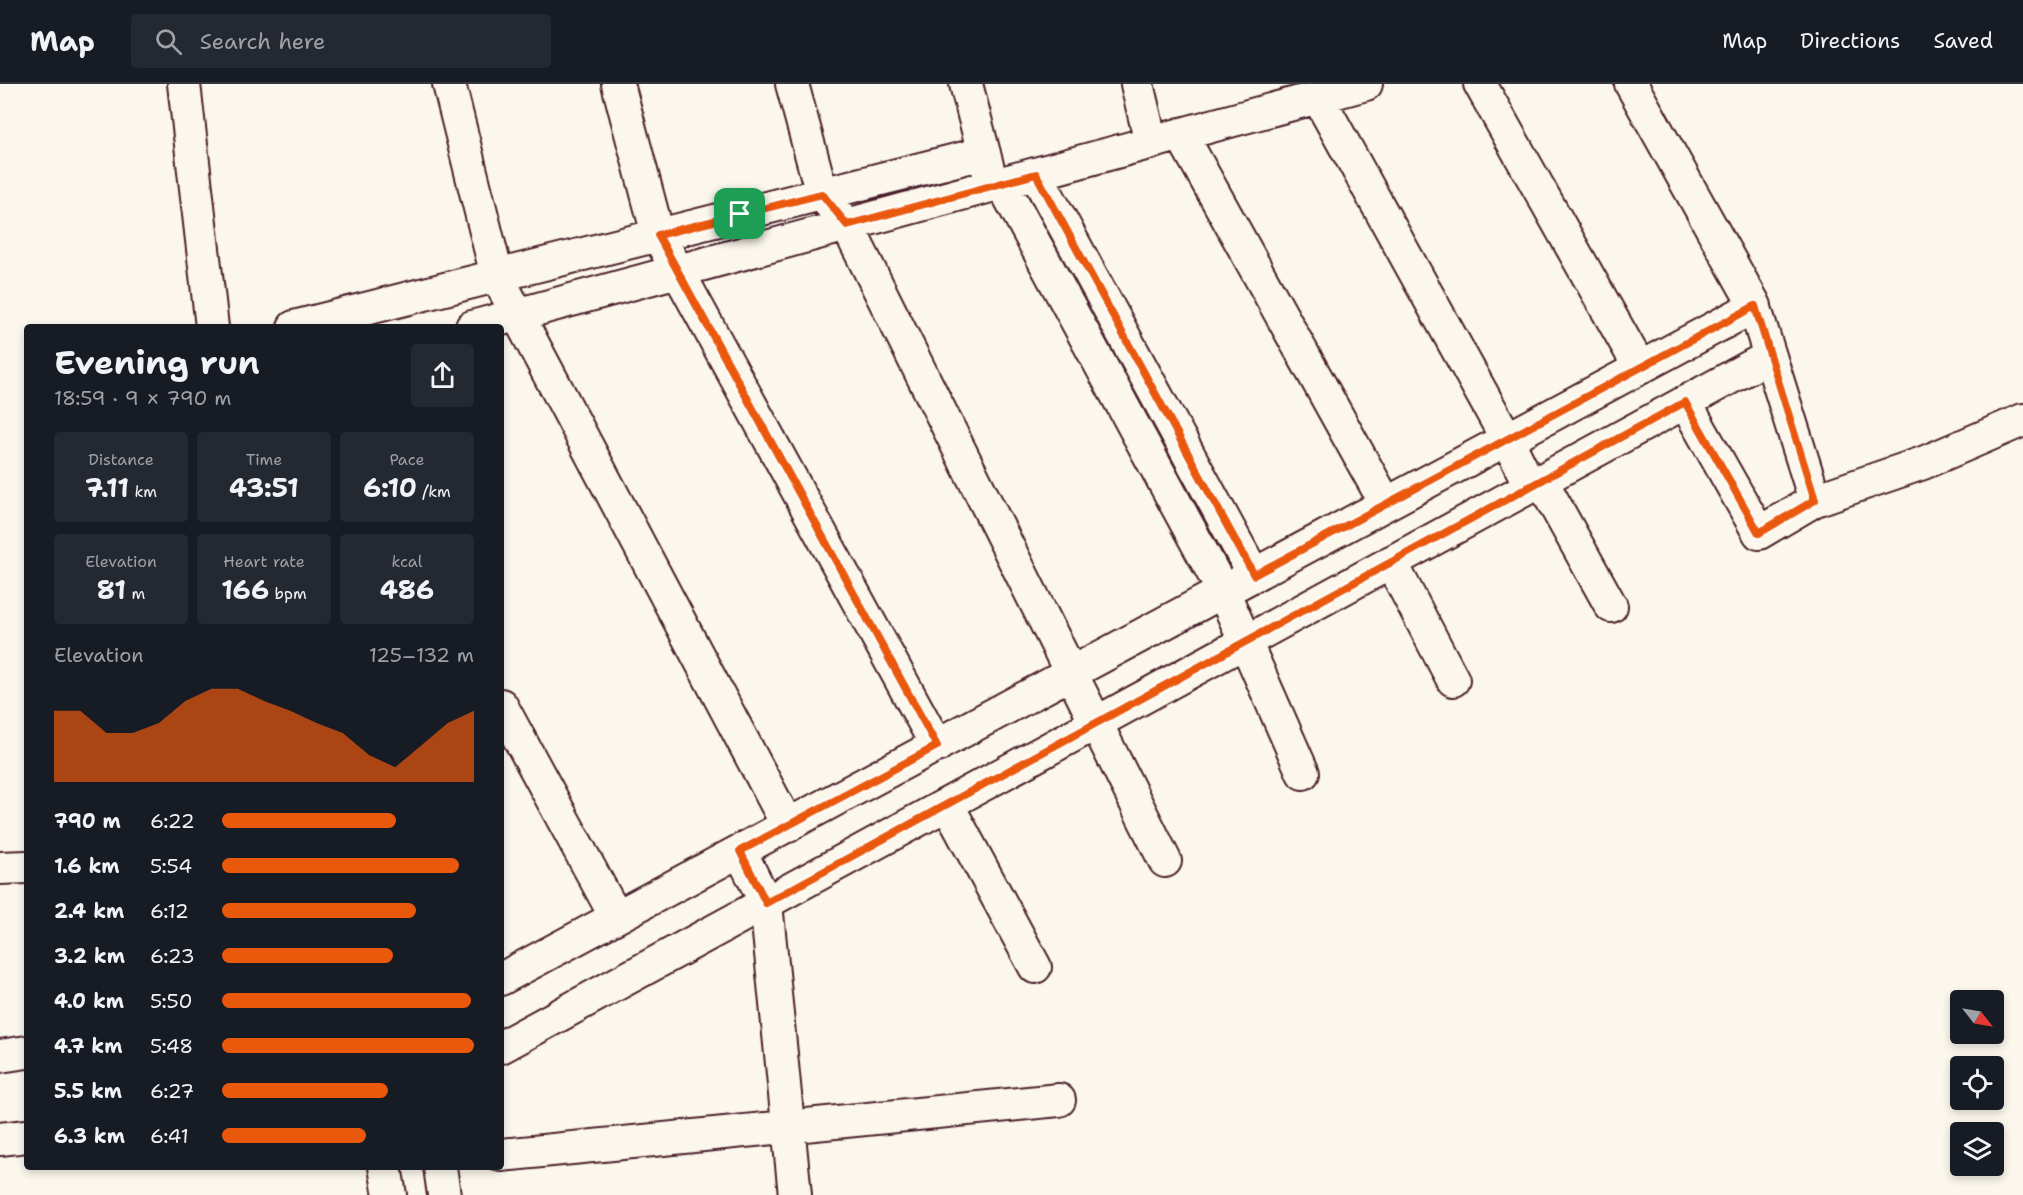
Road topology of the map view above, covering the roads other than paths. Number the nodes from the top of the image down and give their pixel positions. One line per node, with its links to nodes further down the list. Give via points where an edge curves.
1 (184, 84): 24 (street)
2 (448, 84): 21 (street)
3 (618, 84): 19 (street)
4 (792, 84): 17 (street)
5 (966, 84): 14 (street)
6 (1137, 84): 13 (street)
7 (1366, 84): 11 (street)
8 (1480, 84): 28 (street)
9 (1630, 84): 22 (street)
10 (1282, 95): 11 (street); 12 (street)
11 (1318, 97): 31 (street)
12 (1181, 134): 13 (street); 34 (street)
13 (1151, 143): 15 (street)
14 (984, 153): 16 (street); 17 (street)
15 (1036, 174): 16 (street); 36 (street)
16 (997, 184): 18 (street); 37 (street)
17 (822, 194): 18 (street); 19 (street)
18 (847, 225): 20 (street); 40 (street)
19 (658, 235): 20 (street); 21 (street)
20 (677, 271): 23 (street); 44 (street)
21 (497, 276): 23 (street); 25 (street)
22 (1755, 306): 27 (street); 28 (street)
23 (516, 315): 26 (street); 47 (street)
24 (212, 324)
25 (306, 324)
26 (483, 324)
27 (1770, 356): 29 (street); 33 (street)
28 (1640, 368): 31 (street)
29 (1685, 402): 32 (street); 33 (street, via 1759,533)
30 (2023, 420): 33 (street, via 1923,463)
31 (1507, 439): 32 (street); 34 (street)
32 (1536, 483): 35 (street); 38 (street)
33 (1815, 500)
34 (1386, 504): 36 (street)
35 (1391, 562): 39 (street); 41 (street)
36 (1254, 575): 37 (street)
37 (1223, 591): 39 (street); 40 (street)
38 (1611, 606)
39 (1246, 641): 43 (street); 45 (street)
40 (1071, 673): 43 (street); 44 (street)
41 (1453, 680)
42 (504, 711): 53 (street)
43 (1096, 723): 46 (street); 49 (street)
44 (937, 746): 47 (street)
45 (1303, 773)
46 (947, 804): 52 (street); 54 (street)
47 (788, 826): 48 (street)
48 (740, 851): 52 (street); 53 (street)
49 (1165, 861)
50 (24, 867): 51 (street)
51 (0, 868)
52 (766, 903): 56 (street); 60 (street)
53 (616, 917): 55 (street)
54 (1035, 967)
55 (504, 977)
56 (504, 1045)
57 (24, 1052): 58 (street)
58 (0, 1056)
59 (1059, 1100): 60 (street)
60 (788, 1127): 63 (street); 68 (street)
61 (24, 1136): 62 (street)
62 (0, 1140)
63 (504, 1155)
64 (386, 1170): 66 (street)
65 (440, 1170): 67 (street)
66 (390, 1195)
67 (444, 1195)
68 (795, 1195)

